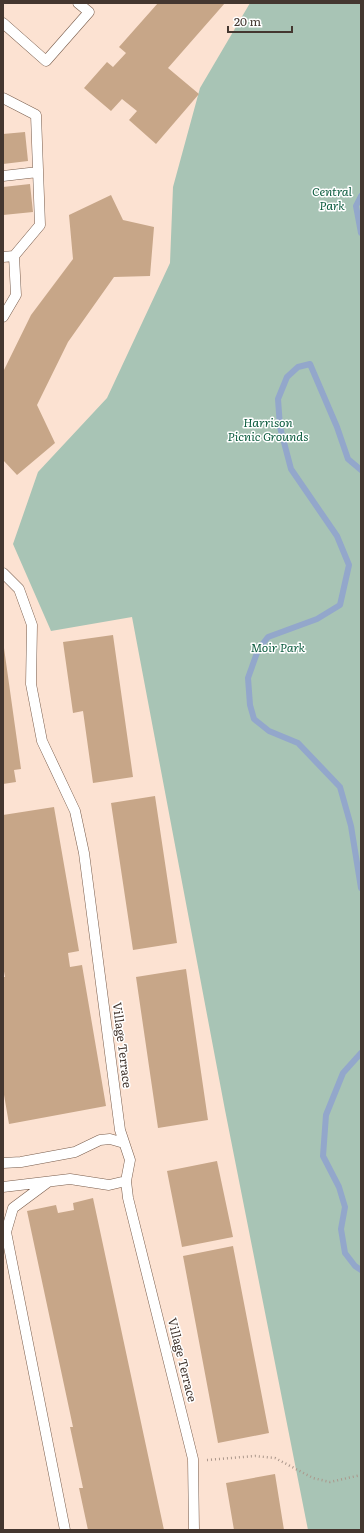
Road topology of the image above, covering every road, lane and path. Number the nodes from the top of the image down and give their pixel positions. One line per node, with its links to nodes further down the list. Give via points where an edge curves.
1 (78, 3): 2 (lane, via 89,12 46,61)
2 (3, 23)
3 (3, 98): 4 (lane, via 36,115)
4 (38, 172): 5 (lane); 6 (lane, via 40,225)
5 (3, 176)
6 (14, 256): 7 (lane); 8 (lane, via 16,295)
7 (3, 257)
8 (3, 316)
9 (3, 573): 10 (lane, Village Terrace, via 19,589 32,625 31,684 42,741 75,811 84,854 120,1130)
10 (124, 1143): 11 (lane, via 110,1139 100,1140 75,1152); 12 (lane, Village Terrace, via 130,1160)
11 (3, 1163)
12 (126, 1181): 13 (lane, via 109,1185 70,1178); 15 (lane, Village Terrace, via 128,1198)
13 (48, 1182): 14 (lane); 17 (lane, via 13,1208 6,1232)
14 (3, 1187)
15 (193, 1459): 16 (path, via 215,1460 255,1456 275,1458 313,1478 330,1482); 18 (lane, Village Terrace)
16 (361, 1475)
17 (65, 1530)
18 (194, 1530)

